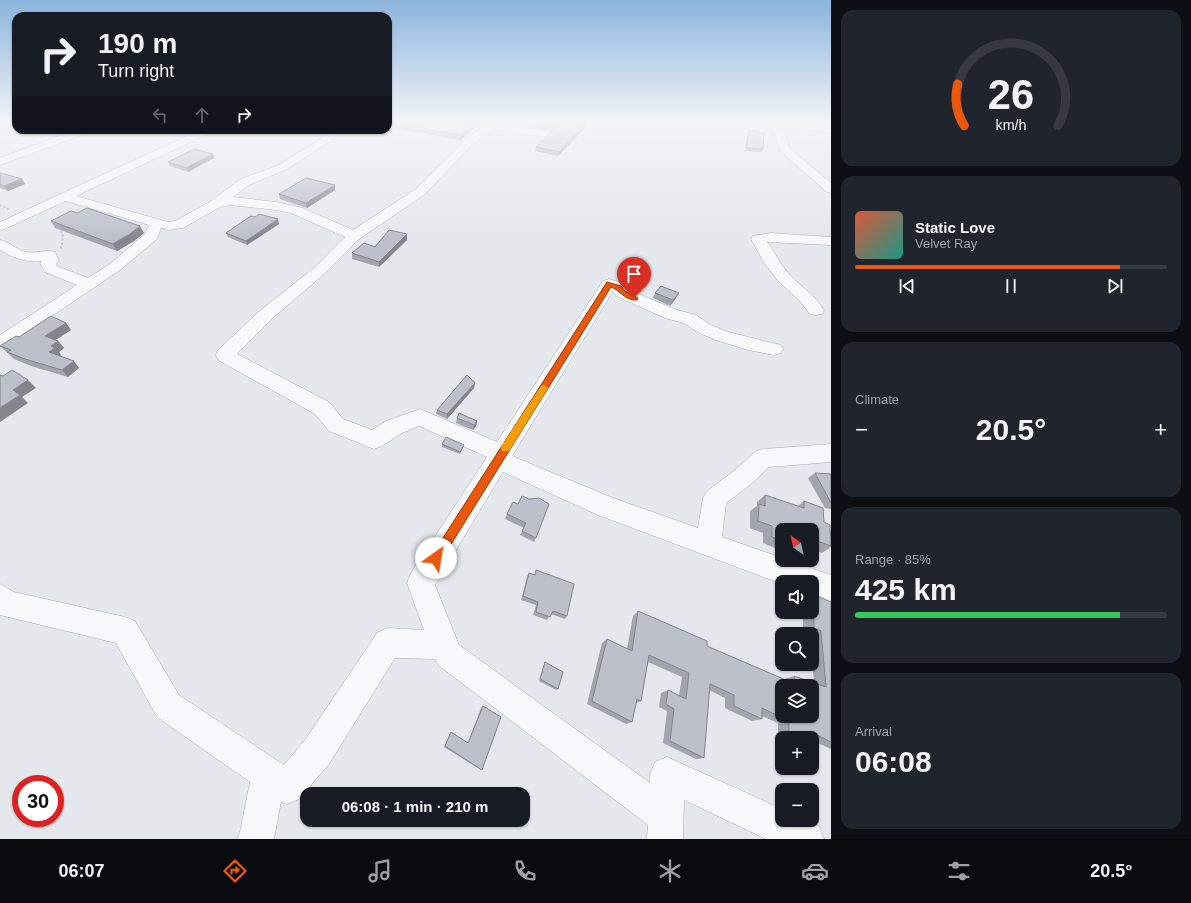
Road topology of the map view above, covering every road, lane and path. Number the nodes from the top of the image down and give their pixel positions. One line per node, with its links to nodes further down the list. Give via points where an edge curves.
1 (142, 161): 6 (street)
2 (292, 161): 7 (street, via 245,182)
3 (451, 161): 11 (street, via 420,192)
4 (799, 161): 5 (street)
5 (831, 189)
6 (65, 197): 8 (street); 9 (street)
7 (216, 204): 8 (street, via 178,226); 11 (street, via 230,201 277,206 298,211)
8 (156, 223): 15 (street, via 152,236 115,267)
9 (0, 227)
10 (61, 231): 14 (path, via 62,248)
11 (354, 236): 20 (street, via 225,355 322,408 336,425 374,440 394,427 420,417)
12 (831, 240): 16 (street, via 770,237 758,239 784,278 806,296)
13 (0, 244): 14 (street, via 20,256 40,258)
14 (50, 255): 15 (street, via 50,268)
15 (89, 284): 17 (street)
16 (816, 310)
17 (0, 343)
18 (774, 349): 20 (street, via 722,336 690,319 670,314 622,293 619,287 609,284)
19 (831, 453): 21 (street, via 764,458 715,498)
20 (500, 457): 21 (street, via 607,507); 26 (street, via 421,583)
21 (708, 545): 22 (street)
22 (792, 575)
23 (819, 585): 24 (street)
24 (831, 590)
25 (0, 598): 27 (street, via 7,604 125,631 168,706)
26 (444, 646): 27 (street, via 387,643 317,752 287,787); 28 (street, via 448,656)
27 (269, 774): 29 (street)
28 (665, 828): 30 (street, via 667,774)
29 (255, 839)
30 (806, 839)

